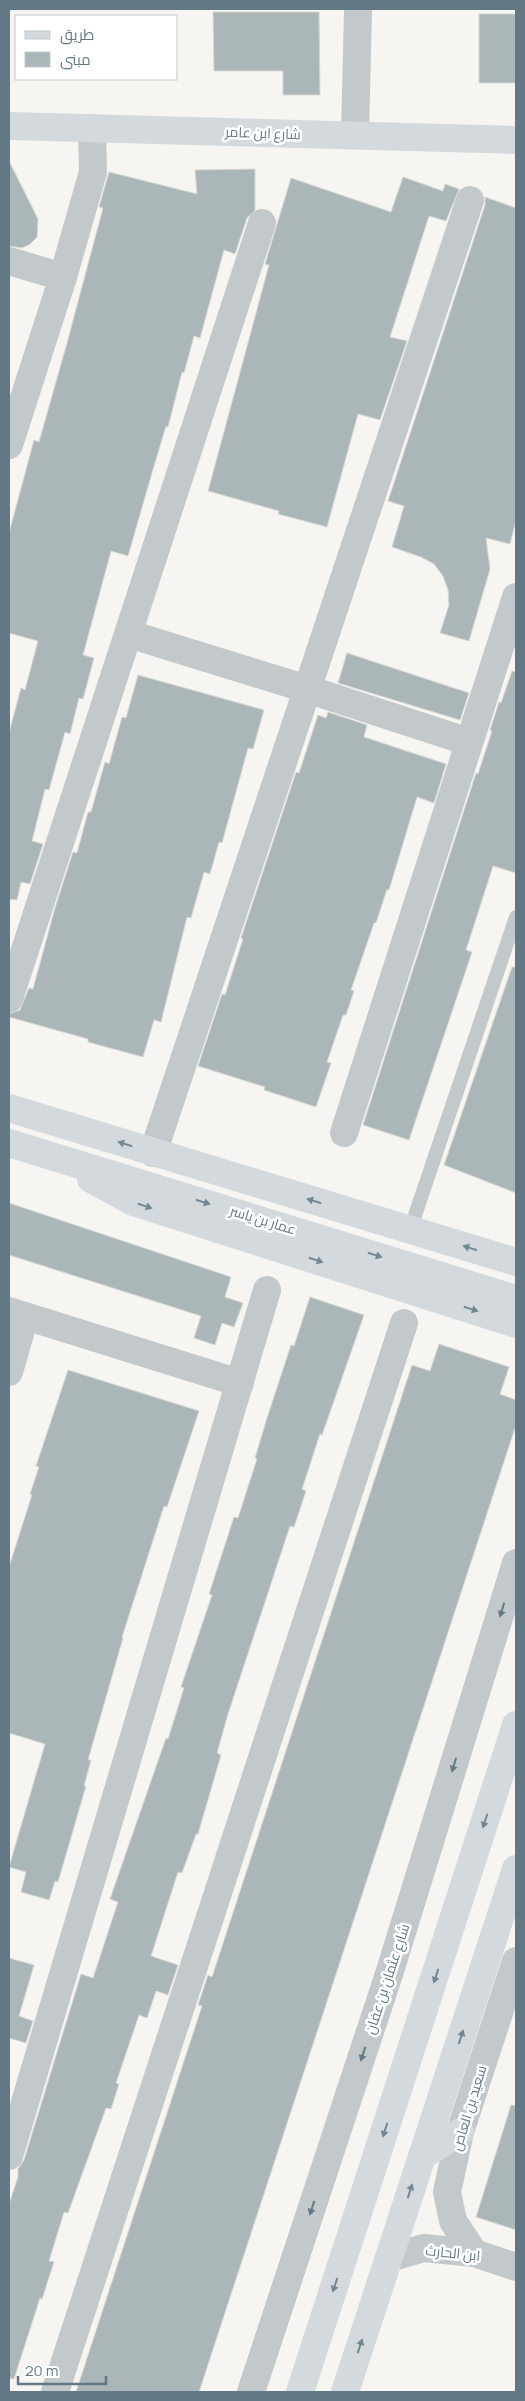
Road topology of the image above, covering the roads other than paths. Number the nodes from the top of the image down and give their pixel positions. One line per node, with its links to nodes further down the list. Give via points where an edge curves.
1 (358, 9): 4 (street)
2 (9, 126): 3 (street, شارع ابن عامر)
3 (92, 128): 4 (street, شارع ابن عامر); 9 (street, via 93,172)
4 (355, 135): 5 (street, شارع ابن عامر)
5 (516, 140)
6 (470, 200): 13 (street)
7 (262, 223): 12 (street)
8 (9, 260): 9 (street)
9 (63, 277): 10 (street)
10 (9, 445)
11 (516, 597): 14 (street)
12 (128, 634): 13 (street); 16 (street)
13 (307, 689): 14 (street); 21 (street)
14 (469, 742): 18 (street)
15 (516, 917): 22 (lane)
16 (9, 999)
17 (9, 1108): 21 (street, one-way to 17)
18 (344, 1133)
19 (9, 1143): 20 (street, عمار بن ياسر)
20 (39, 1151): 25 (street, عمار بن ياسر, one-way to 25); 28 (street, one-way to 28, via 133,1202)
21 (153, 1153): 22 (street, one-way to 21)
22 (410, 1230): 23 (street, one-way to 22)
23 (516, 1262)
24 (267, 1290): 30 (street)
25 (516, 1299)
26 (17, 1313): 29 (street); 30 (street)
27 (404, 1323): 41 (street)
28 (516, 1324)
29 (9, 1372)
30 (240, 1383): 36 (street)
31 (516, 1564): 42 (street, شارع عثمان بن عفان, one-way to 42, via 390,1971)
32 (516, 1724): 43 (street, one-way to 43)
33 (516, 1869): 37 (street, one-way to 33)
34 (516, 1961): 35 (street, سعيد بن العاص)
35 (460, 2132): 37 (street); 38 (street, سعيد بن العاص, via 447,2192 453,2221)
36 (9, 2156)
37 (422, 2156): 39 (street, one-way to 37)
38 (474, 2253): 39 (street, ابن الحارث, via 424,2248); 40 (street, ابن الحارث)
39 (389, 2258): 44 (street, one-way to 39)
40 (516, 2267)
41 (55, 2392)
42 (251, 2392)
43 (300, 2392)
44 (345, 2392)

